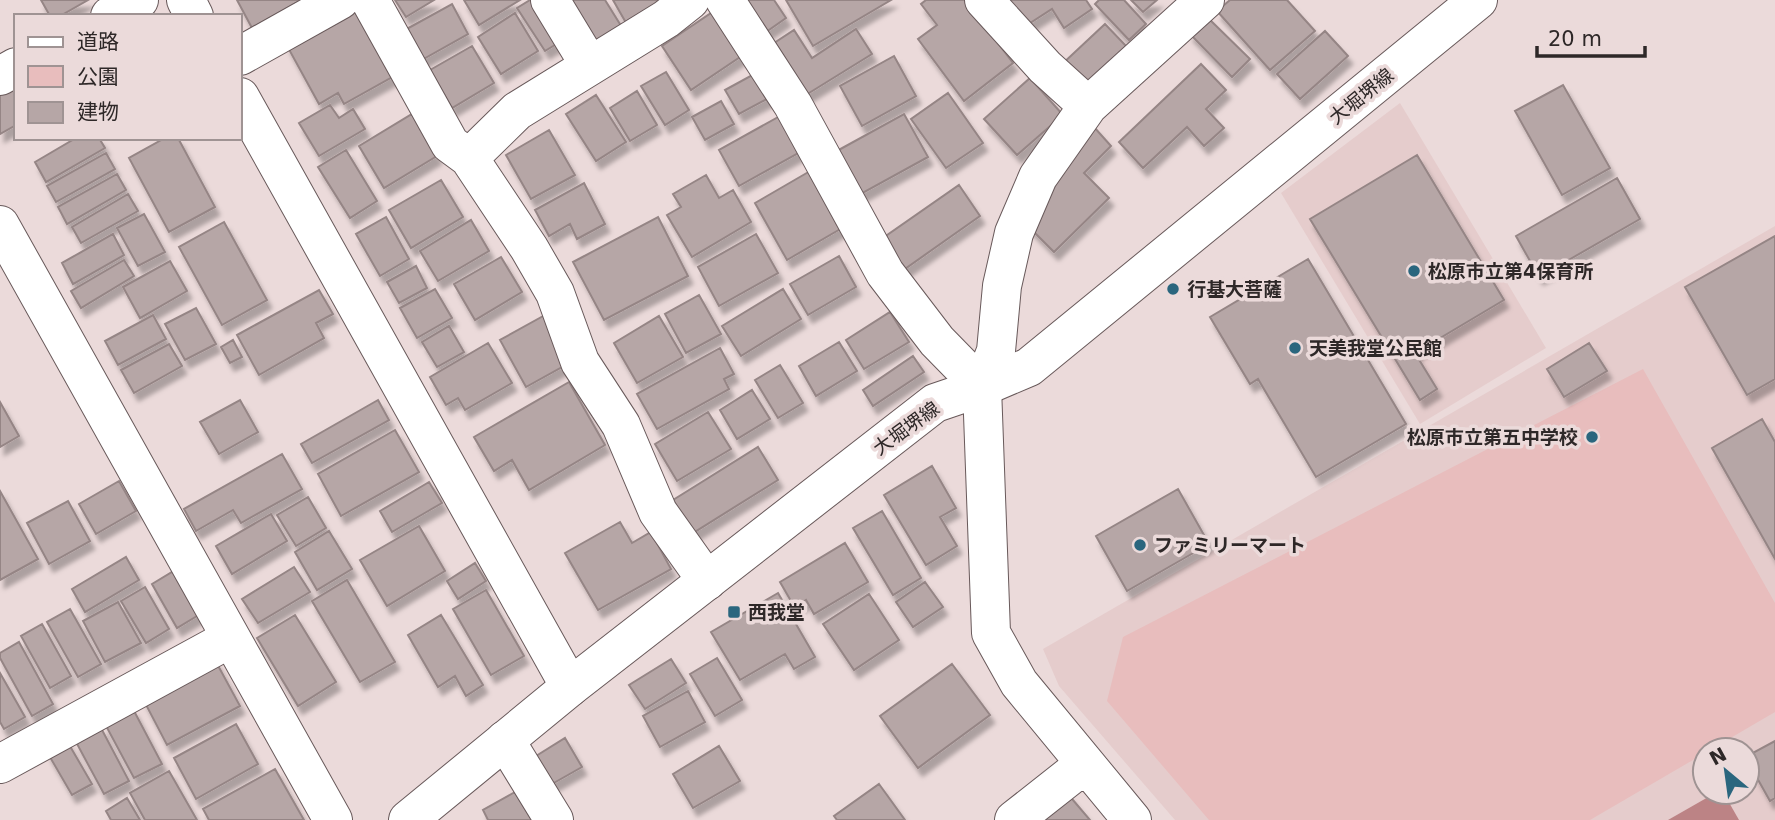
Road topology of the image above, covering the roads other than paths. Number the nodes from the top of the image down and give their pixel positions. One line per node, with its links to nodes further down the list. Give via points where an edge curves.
1 (139, 0): 10 (street)
2 (340, 0): 11 (street)
3 (370, 0): 15 (street, via 450,144)
4 (550, 0): 12 (street)
5 (690, 0): 12 (street)
6 (725, 0): 17 (street, via 793,105 885,273 937,341)
7 (984, 0): 14 (street)
8 (1205, 0): 14 (street)
9 (1478, 0): 17 (street, 大堀堺線, via 1030,367)
10 (114, 14)
11 (242, 55)
12 (590, 66): 15 (street, via 517,111)
13 (242, 101): 20 (street)
14 (1088, 106): 17 (street, via 1038,177 1014,233 1002,286 996,351)
15 (469, 159): 18 (street, via 555,293 580,362 621,425 658,512)
16 (0, 225): 19 (street)
17 (982, 387): 18 (street, 大堀堺線, via 935,403); 23 (street, via 991,633 1019,683)
18 (707, 581): 20 (street, 大堀堺線)
19 (232, 638): 22 (street); 24 (street)
20 (570, 687): 21 (street, 大堀堺線)
21 (505, 740): 25 (street, 大堀堺線); 26 (street)
22 (0, 764)
23 (1085, 764): 27 (street); 28 (street)
24 (334, 820)
25 (408, 820)
26 (554, 820)
27 (1014, 820)
28 (1132, 820)

